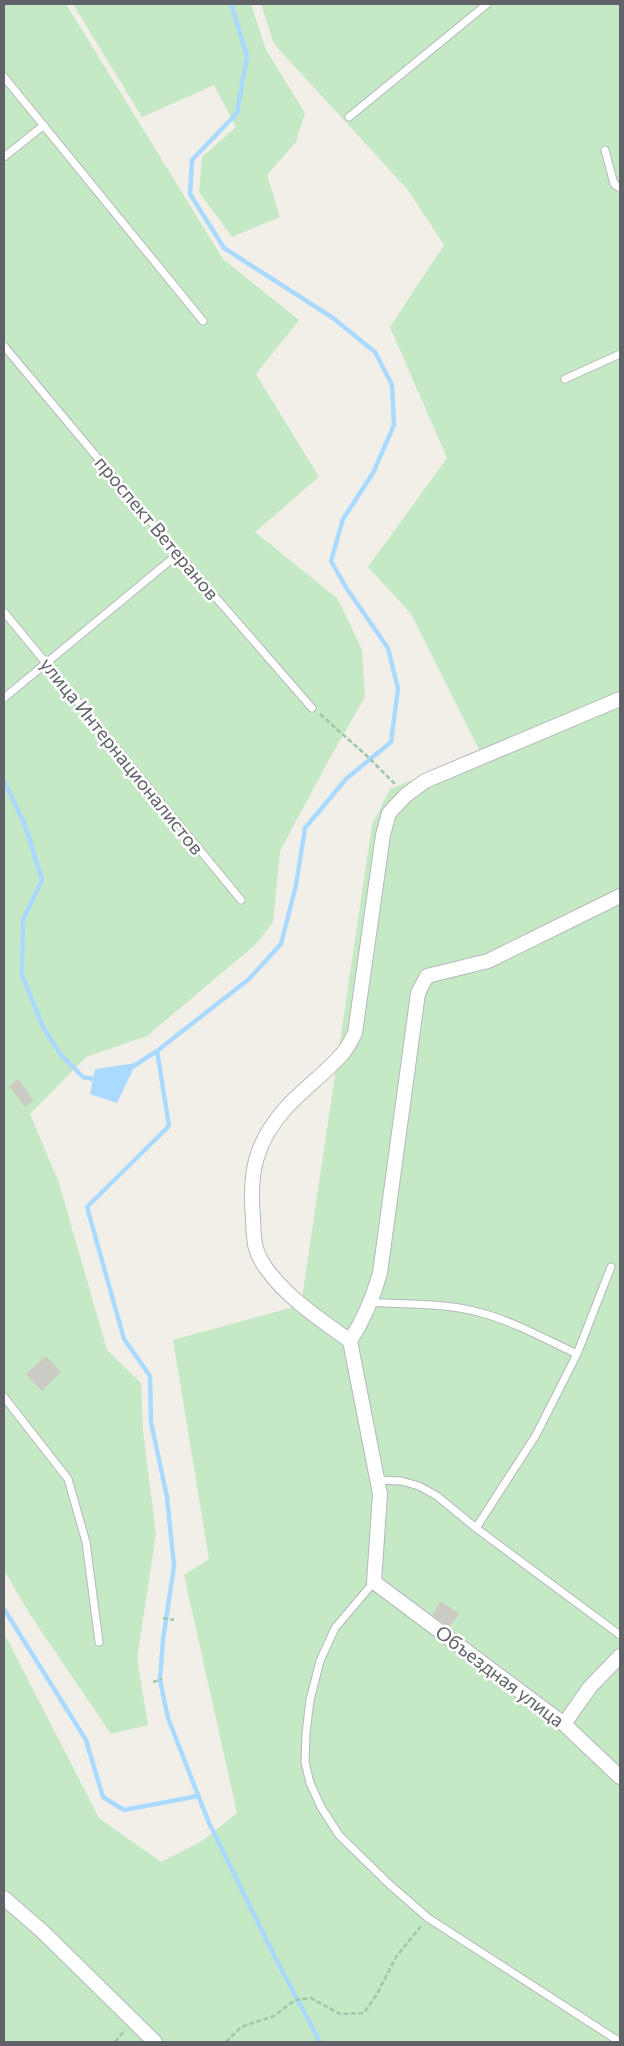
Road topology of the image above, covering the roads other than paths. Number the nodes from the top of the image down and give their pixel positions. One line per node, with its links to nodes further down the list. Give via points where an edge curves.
1 (487, 4): 3 (lane)
2 (4, 77): 4 (lane)
3 (349, 117)
4 (44, 125): 6 (lane); 8 (lane)
5 (605, 150): 7 (lane, via 614,184)
6 (4, 157)
7 (620, 188)
8 (203, 322)
9 (4, 346): 12 (lane, проспект Ветеранов)
10 (620, 354): 11 (lane)
11 (565, 379)
12 (178, 554): 14 (lane); 17 (lane, проспект Ветеранов)
13 (4, 612): 14 (lane, улица Интернационалистов)
14 (46, 663): 15 (lane); 19 (lane, улица Интернационалистов)
15 (4, 698)
16 (620, 699): 22 (street, via 425,781 389,813 383,835 355,1033 344,1052 286,1108 266,1133 252,1174 255,1249 259,1256 284,1288)
17 (312, 708)
18 (620, 896): 21 (street, via 488,961 427,976 418,993 380,1272)
19 (240, 900)
20 (611, 1267): 23 (lane)
21 (371, 1302): 22 (street); 23 (lane, via 476,1311)
22 (350, 1341): 25 (street)
23 (577, 1354): 26 (lane, via 536,1435)
24 (4, 1397): 29 (lane, via 68,1479 86,1542)
25 (378, 1480): 26 (lane, via 419,1486 437,1496); 27 (street, via 380,1494)
26 (476, 1528): 28 (lane)
27 (374, 1582): 31 (street, Объездная улица); 35 (lane, via 335,1628 320,1661 310,1700 306,1762 320,1807 339,1836 428,1918)
28 (620, 1635)
29 (99, 1642)
30 (620, 1656): 31 (street, via 590,1687)
31 (564, 1724): 32 (street, Объездная улица)
32 (620, 1777)
33 (4, 1898): 34 (street)
34 (155, 2042)
35 (620, 2042)

